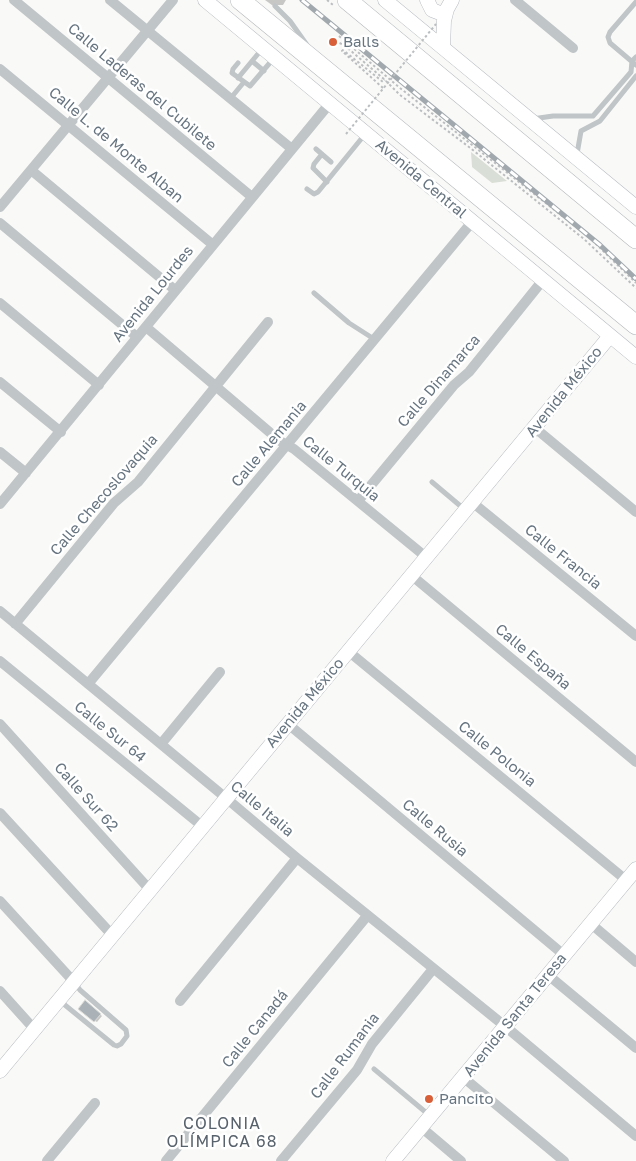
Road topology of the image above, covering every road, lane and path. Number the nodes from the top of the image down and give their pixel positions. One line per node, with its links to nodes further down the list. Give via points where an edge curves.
1 (14, 0): 30 (street, Calle Laderas del Cubilete)
2 (110, 0): 14 (street)
3 (173, 0): 14 (street)
4 (205, 0): 17 (street, Avenida Central)
5 (240, 0): 25 (highway, Avenida Central)
6 (348, 0): 53 (highway)
7 (427, 0): 13 (street)
8 (452, 0): 13 (street)
9 (515, 0): 19 (street)
10 (390, 1): 18 (street)
11 (636, 2): 23 (lane, via 608,38 610,43)
12 (274, 6): 25 (lane, via 290,20)
13 (441, 20): 18 (street); 28 (path, bridge)
14 (147, 31): 30 (street); 34 (street)
15 (339, 36): 56 (path, via 590,238)
16 (334, 41): 32 (path, via 344,45)
17 (262, 48): 20 (street, Avenida Central); 22 (lane)
18 (443, 48): 36 (street)
19 (573, 48)
20 (274, 58): 27 (lane); 35 (street, Avenida Central)
21 (406, 60): 28 (path, bridge)
22 (252, 61): 27 (lane); 31 (lane)
23 (635, 61): 36 (lane, via 631,72 594,116)
24 (238, 63): 31 (lane, via 232,71)
25 (321, 66): 62 (highway, Avenida Central)
26 (0, 69): 37 (street, Calle L. de Monte Alban)
27 (264, 71): 33 (lane, via 251,85)
28 (396, 74): 32 (path, bridge, via 383,88 342,51 383,82); 39 (path, bridge)
29 (636, 76): 43 (lane, via 600,121 581,131)
30 (108, 77): 37 (street); 48 (street, Calle Laderas del Cubilete)
31 (238, 78): 33 (lane)
32 (385, 80): 57 (path, via 584,239)
33 (244, 82): 34 (lane)
34 (230, 99): 41 (street)
35 (330, 103): 38 (street, Avenida Central); 41 (street, Avenida Lourdes)
36 (529, 119): 43 (street)
37 (68, 125): 45 (street); 54 (street, Calle L. de Monte Alban)
38 (366, 133): 46 (lane); 51 (street, Avenida Central)
39 (346, 134)
40 (316, 149): 42 (lane)
41 (292, 150): 48 (street, Avenida Lourdes)
42 (322, 154): 44 (lane); 46 (lane, via 313,168)
43 (576, 157): 49 (street)
44 (331, 162)
45 (31, 170): 50 (street); 58 (street)
46 (327, 182): 47 (lane, via 317,193)
47 (308, 189)
48 (252, 198): 54 (street, Avenida Lourdes)
49 (635, 203)
50 (0, 207)
51 (472, 222): 55 (street, Avenida Central); 66 (street, Calle Alemania)
52 (0, 223): 65 (street)
53 (636, 239)
54 (212, 244): 58 (street, Avenida Lourdes)
55 (542, 280): 64 (street, Avenida Central); 77 (street, Calle Dinamarca, via 469,372 454,385)
56 (636, 282)
57 (636, 288)
58 (175, 290): 63 (street, Avenida Lourdes)
59 (314, 293): 66 (lane, via 349,323)
60 (0, 303): 69 (street)
61 (268, 322): 70 (street, Calle Checoslovaquia)
62 (636, 325)
63 (146, 327): 65 (street, Avenida Lourdes); 70 (street, Calle Turquia)
64 (610, 336): 67 (street, Avenida Central); 71 (street, Avenida México)
65 (137, 337): 69 (street, Avenida Lourdes)
66 (374, 339): 73 (street, Calle Alemania)
67 (636, 357)
68 (0, 382): 72 (street)
69 (99, 385): 72 (street, Avenida Lourdes)
70 (216, 386): 73 (street, Calle Turquia); 84 (street, Calle Checoslovaquia)
71 (535, 428): 79 (street, Avenida México); 80 (street)
72 (60, 432): 75 (street, Avenida Lourdes)
73 (287, 445): 77 (street, Calle Turquia); 89 (street, Calle Alemania)
74 (0, 452): 75 (street)
75 (26, 474): 78 (street, Avenida Lourdes)
76 (432, 482): 79 (lane)
77 (358, 501): 81 (street, Calle Turquia)
78 (0, 504)
79 (468, 506): 81 (street, Avenida México); 85 (street, Calle Francia)
80 (636, 512)
81 (426, 558): 82 (street, Avenida México)
82 (411, 575): 86 (street, Avenida México); 93 (street, Calle España)
83 (0, 611): 84 (street, Calle Italia)
84 (15, 624): 89 (street, Calle Italia)
85 (636, 636)
86 (348, 651): 91 (street, Avenida México); 98 (street, Calle Polonia)
87 (0, 661): 96 (street, Calle Sur 64)
88 (220, 672): 92 (street)
89 (88, 684): 92 (street, Calle Italia)
90 (0, 724): 99 (street, Calle Sur 62)
91 (288, 724): 94 (street, Avenida México); 104 (street, Calle Rusia)
92 (161, 744): 94 (street, Calle Italia)
93 (636, 762)
94 (226, 798): 96 (street, Avenida México); 97 (street, Calle Italia)
95 (0, 813): 103 (street)
96 (202, 826): 99 (street, Avenida México)
97 (296, 858): 101 (street, Calle Italia); 111 (street)
98 (633, 874): 102 (street, Avenida Santa Teresa)
99 (150, 890): 103 (street, Avenida México)
100 (0, 901): 108 (street)
101 (367, 916): 106 (street, Calle Italia); 123 (street, Calle Canadá)
102 (590, 922): 104 (street, Avenida Santa Teresa); 105 (street)
103 (113, 936): 108 (street, Avenida México)
104 (564, 955): 107 (street, Avenida Santa Teresa)
105 (636, 962)
106 (433, 970): 112 (street, Calle Italia); 124 (street, Calle Rumania, via 372,1044 357,1070)
107 (548, 974): 112 (street, Avenida Santa Teresa); 114 (street)
108 (74, 982): 110 (street, Avenida México); 110 (lane, via 93,1004 127,1032 127,1036 121,1044 114,1045 83,1016)
109 (0, 991): 113 (street)
110 (60, 1001): 113 (street, Avenida México)
111 (180, 1001)
112 (506, 1027): 117 (street, Avenida Santa Teresa); 121 (street, Calle Italia)
113 (35, 1030): 116 (street, Avenida México)
114 (636, 1048)
115 (374, 1069): 119 (lane)
116 (0, 1071)
117 (464, 1078): 119 (street, Avenida Santa Teresa); 127 (street)
118 (95, 1103): 122 (street)
119 (431, 1117): 120 (street, Avenida Santa Teresa)
120 (422, 1128): 125 (street, Avenida Santa Teresa); 126 (street)
121 (636, 1136)
122 (47, 1161)
123 (166, 1161)
124 (281, 1161)
125 (393, 1161)
126 (461, 1161)
127 (564, 1161)

